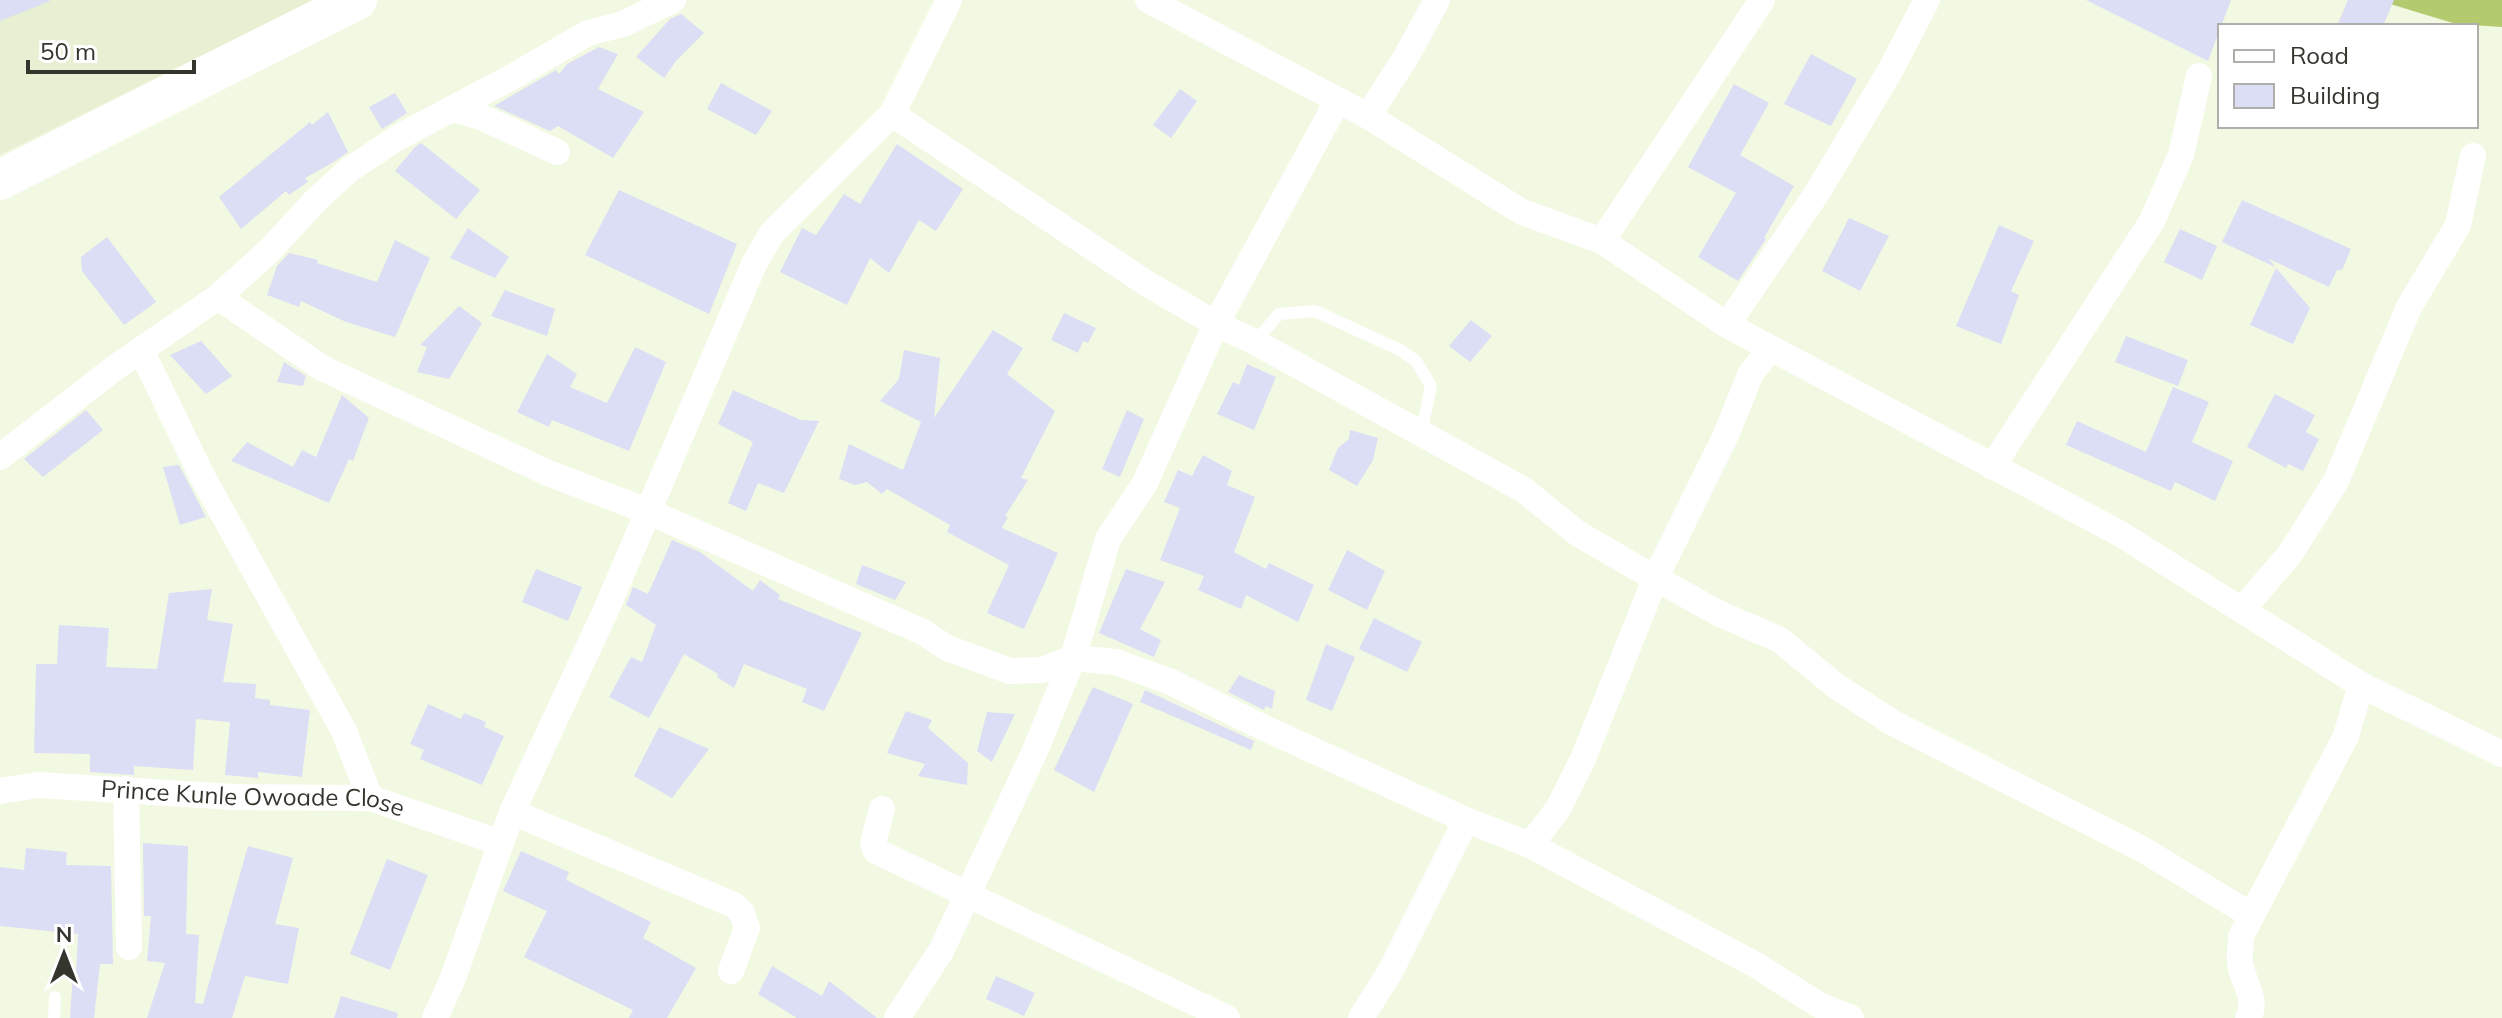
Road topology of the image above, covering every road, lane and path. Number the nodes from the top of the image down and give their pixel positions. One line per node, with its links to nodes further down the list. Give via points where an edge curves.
1 (357, 0): 15 (main road)
2 (673, 0): 10 (street, via 623,24 588,33)
3 (949, 0): 11 (street)
4 (1148, 0): 9 (street)
5 (1437, 0): 12 (street)
6 (1762, 0): 16 (street)
7 (1927, 0): 19 (street, via 1817,193)
8 (2199, 76): 25 (street, via 2181,155 2152,221)
9 (1338, 100): 12 (street); 18 (street)
10 (453, 109): 13 (street); 17 (street, via 349,170)
11 (892, 114): 18 (street); 26 (street, via 772,233)
12 (1368, 116): 16 (street, via 1522,212)
13 (557, 152)
14 (2473, 156): 28 (street, via 2458,225 2409,307 2336,481 2290,554)
15 (0, 180)
16 (1602, 241): 19 (street)
17 (218, 297): 22 (street); 26 (street, via 322,368 548,473)
18 (1216, 324): 20 (street); 29 (street, via 1145,483 1108,539)
19 (1727, 325): 21 (street)
20 (1255, 342): 23 (street); 23 (lane, via 1279,314 1315,311 1400,350 1416,361 1431,386)
21 (1771, 349): 25 (street); 27 (street, via 1751,373)
22 (141, 350): 24 (street); 34 (street, via 202,476 344,731)
23 (1421, 434): 27 (street, via 1524,490 1577,533)
24 (0, 457)
25 (1992, 467): 28 (street, via 2119,533)
26 (647, 511): 29 (street, via 987,664 1010,671 1042,670); 36 (street)
27 (1656, 577): 39 (street, via 1583,759 1558,809); 41 (street, via 1718,613 1780,640 1893,723 2142,849)
28 (2242, 610): 30 (street)
29 (1073, 658): 37 (street, via 1116,662 1171,682); 40 (street)
30 (2361, 685): 31 (street); 41 (street, via 2346,736)
31 (2502, 754)
32 (126, 789): 33 (street, Prince Kunle Owoade Close, via 38,785); 34 (street, Prince Kunle Owoade Close, via 234,797); 42 (street)
33 (0, 791)
34 (370, 798): 38 (street, Prince Kunle Owoade Close)
35 (882, 809): 40 (street, via 873,843 876,851)
36 (512, 812): 38 (street); 43 (street, via 734,905 747,928)
37 (1466, 820): 39 (street); 49 (street, via 1390,972)
38 (501, 843): 46 (street)
39 (1530, 845): 50 (street)
40 (969, 894): 47 (street, via 941,951); 48 (street)
41 (2251, 915): 51 (street, via 2241,936 2240,962 2252,999)
42 (129, 947)
43 (731, 971)
44 (55, 997): 45 (lane)
45 (54, 1018)
46 (435, 1018)
47 (897, 1018)
48 (1227, 1018)
49 (1361, 1018)
50 (1851, 1018)
51 (2248, 1018)

